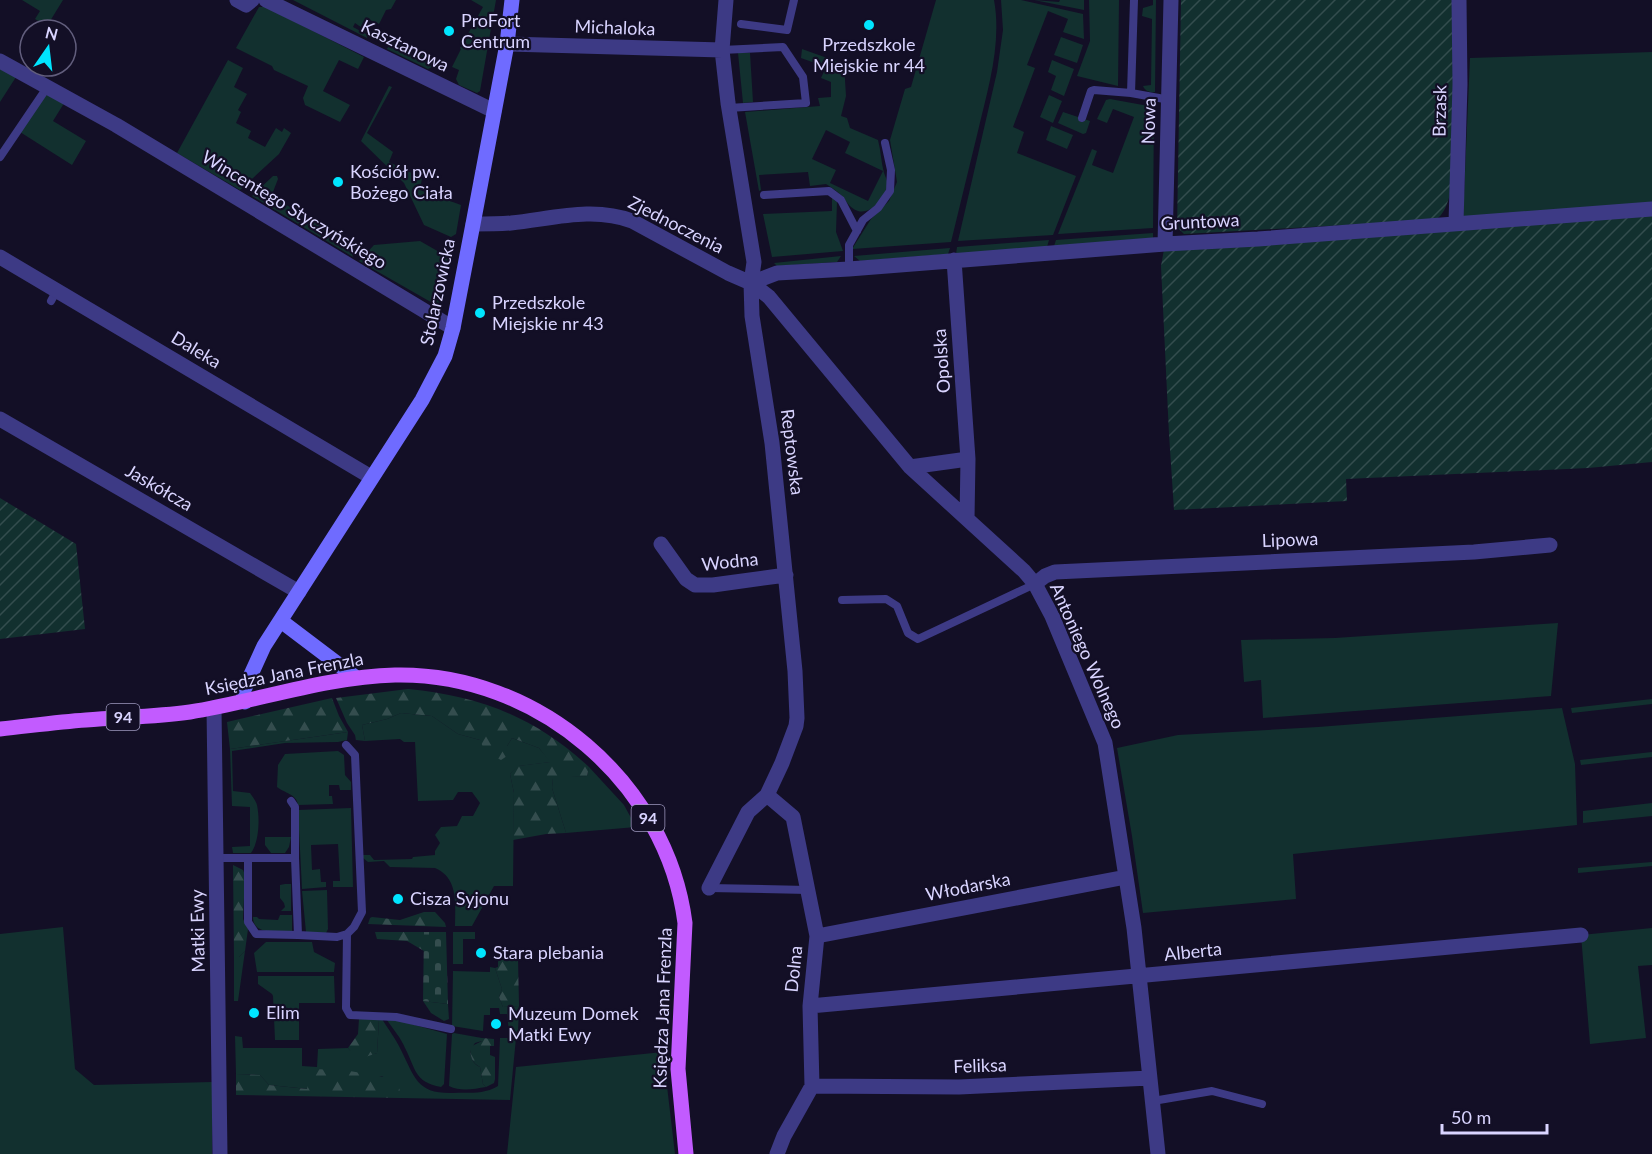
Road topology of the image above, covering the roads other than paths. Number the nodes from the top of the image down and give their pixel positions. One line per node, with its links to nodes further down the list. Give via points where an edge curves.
1 (237, 0): 2 (street, via 246,5)
2 (252, 0)
3 (266, 0): 18 (street, Kasztanowa)
4 (512, 0): 11 (street, Stolarzowicka)
5 (726, 0): 12 (street, Reptowska)
6 (794, 0): 10 (lane, via 787,30)
7 (1134, 0): 15 (lane)
8 (1171, 0): 16 (street, Nowa)
9 (1459, 0): 24 (street, Brzask)
10 (741, 24)
11 (507, 44): 12 (street, Michaloka); 18 (street, Stolarzowicka)
12 (722, 50): 17 (street, Reptowska); 17 (lane, via 783,46 803,77 806,103)
13 (0, 61): 14 (street, Wincentego Styczyńskiego)
14 (48, 86): 21 (lane); 32 (street, Wincentego Styczyńskiego)
15 (1131, 93): 16 (lane); 19 (lane, via 1094,90)
16 (1170, 100): 27 (street, Nowa)
17 (729, 108): 31 (street, Reptowska, via 754,262)
18 (494, 111): 25 (street, Stolarzowicka)
19 (1082, 118)
20 (885, 142): 26 (lane, via 891,170 890,191)
21 (0, 157)
22 (764, 195): 26 (lane, via 829,191 841,200)
23 (1652, 209): 24 (street, Gruntowa)
24 (1456, 223): 27 (street, Gruntowa)
25 (473, 224): 31 (street, Zjednoczenia, via 582,214 617,215); 32 (street, Stolarzowicka)
26 (857, 231): 30 (lane, via 849,245)
27 (1165, 243): 28 (street, Gruntowa)
28 (954, 260): 30 (street, Gruntowa); 34 (street, Opolska)
29 (1, 261): 36 (street, Daleka, via 54,296)
30 (849, 269): 31 (street, Gruntowa, via 777,273)
31 (752, 283): 35 (street, Antoniego Wolnego, via 769,297); 40 (street, Reptowska, via 752,316 772,443)
32 (453, 328): 36 (street, Stolarzowicka, via 445,356 422,400)
33 (0, 419): 42 (street, Jaskółcza)
34 (968, 459): 35 (street); 37 (street, Opolska)
35 (910, 467): 37 (street, Antoniego Wolnego)
36 (371, 477): 42 (street, Stolarzowicka)
37 (967, 519): 41 (street, Antoniego Wolnego)
38 (662, 544): 40 (street, Wodna, via 686,579 696,585)
39 (1550, 544): 41 (street, Lipowa, via 1474,552 1055,572)
40 (786, 575): 50 (street, Reptowska, via 796,726)
41 (1035, 584): 43 (lane, via 918,639 908,633 897,606 886,599); 55 (street, Antoniego Wolnego, via 1105,743)
42 (299, 592): 44 (street, Stolarzowicka)
43 (842, 600)
44 (281, 621): 45 (street); 46 (street, Stolarzowicka, via 264,646 243,692)
45 (355, 677): 46 (main road, Księdza Jana Frenzla / 94); 70 (main road, Księdza Jana Frenzla / 94, via 414,675 454,680 522,702 586,743 639,801 665,849 682,900 686,939 678,1069)
46 (245, 702): 47 (main road, Księdza Jana Frenzla / 94)
47 (214, 708): 48 (main road, Księdza Jana Frenzla / 94); 52 (street, Matki Ewy)
48 (0, 729)
49 (345, 746): 58 (lane, via 355,755 362,912)
50 (767, 795): 56 (street, Reptowska, via 748,813); 57 (street, Dolna, via 793,817)
51 (291, 801): 54 (lane, via 295,807)
52 (217, 858): 53 (lane); 69 (street, Matki Ewy)
53 (248, 858): 54 (lane); 59 (lane, via 248,922 252,931)
54 (295, 858): 59 (lane)
55 (1126, 877): 61 (street, Włodarska); 62 (street, Antoniego Wolnego)
56 (709, 888): 57 (lane)
57 (808, 890): 61 (street, Dolna)
58 (347, 934): 59 (lane); 64 (lane, via 346,1008 350,1015 396,1017)
59 (298, 935)
60 (1581, 935): 62 (street, Alberta)
61 (818, 936): 63 (street, Dolna)
62 (1139, 977): 63 (street, Alberta); 65 (street, Antoniego Wolnego)
63 (810, 1006): 66 (street, Dolna)
64 (451, 1029)
65 (1150, 1078): 66 (street, Feliksa, via 959,1087); 67 (street, Antoniego Wolnego)
66 (812, 1086): 71 (street)
67 (1153, 1101): 68 (lane, via 1212,1091); 72 (street, Antoniego Wolnego)
68 (1262, 1104)
69 (220, 1154)
70 (686, 1154)
71 (777, 1154)
72 (1158, 1154)

